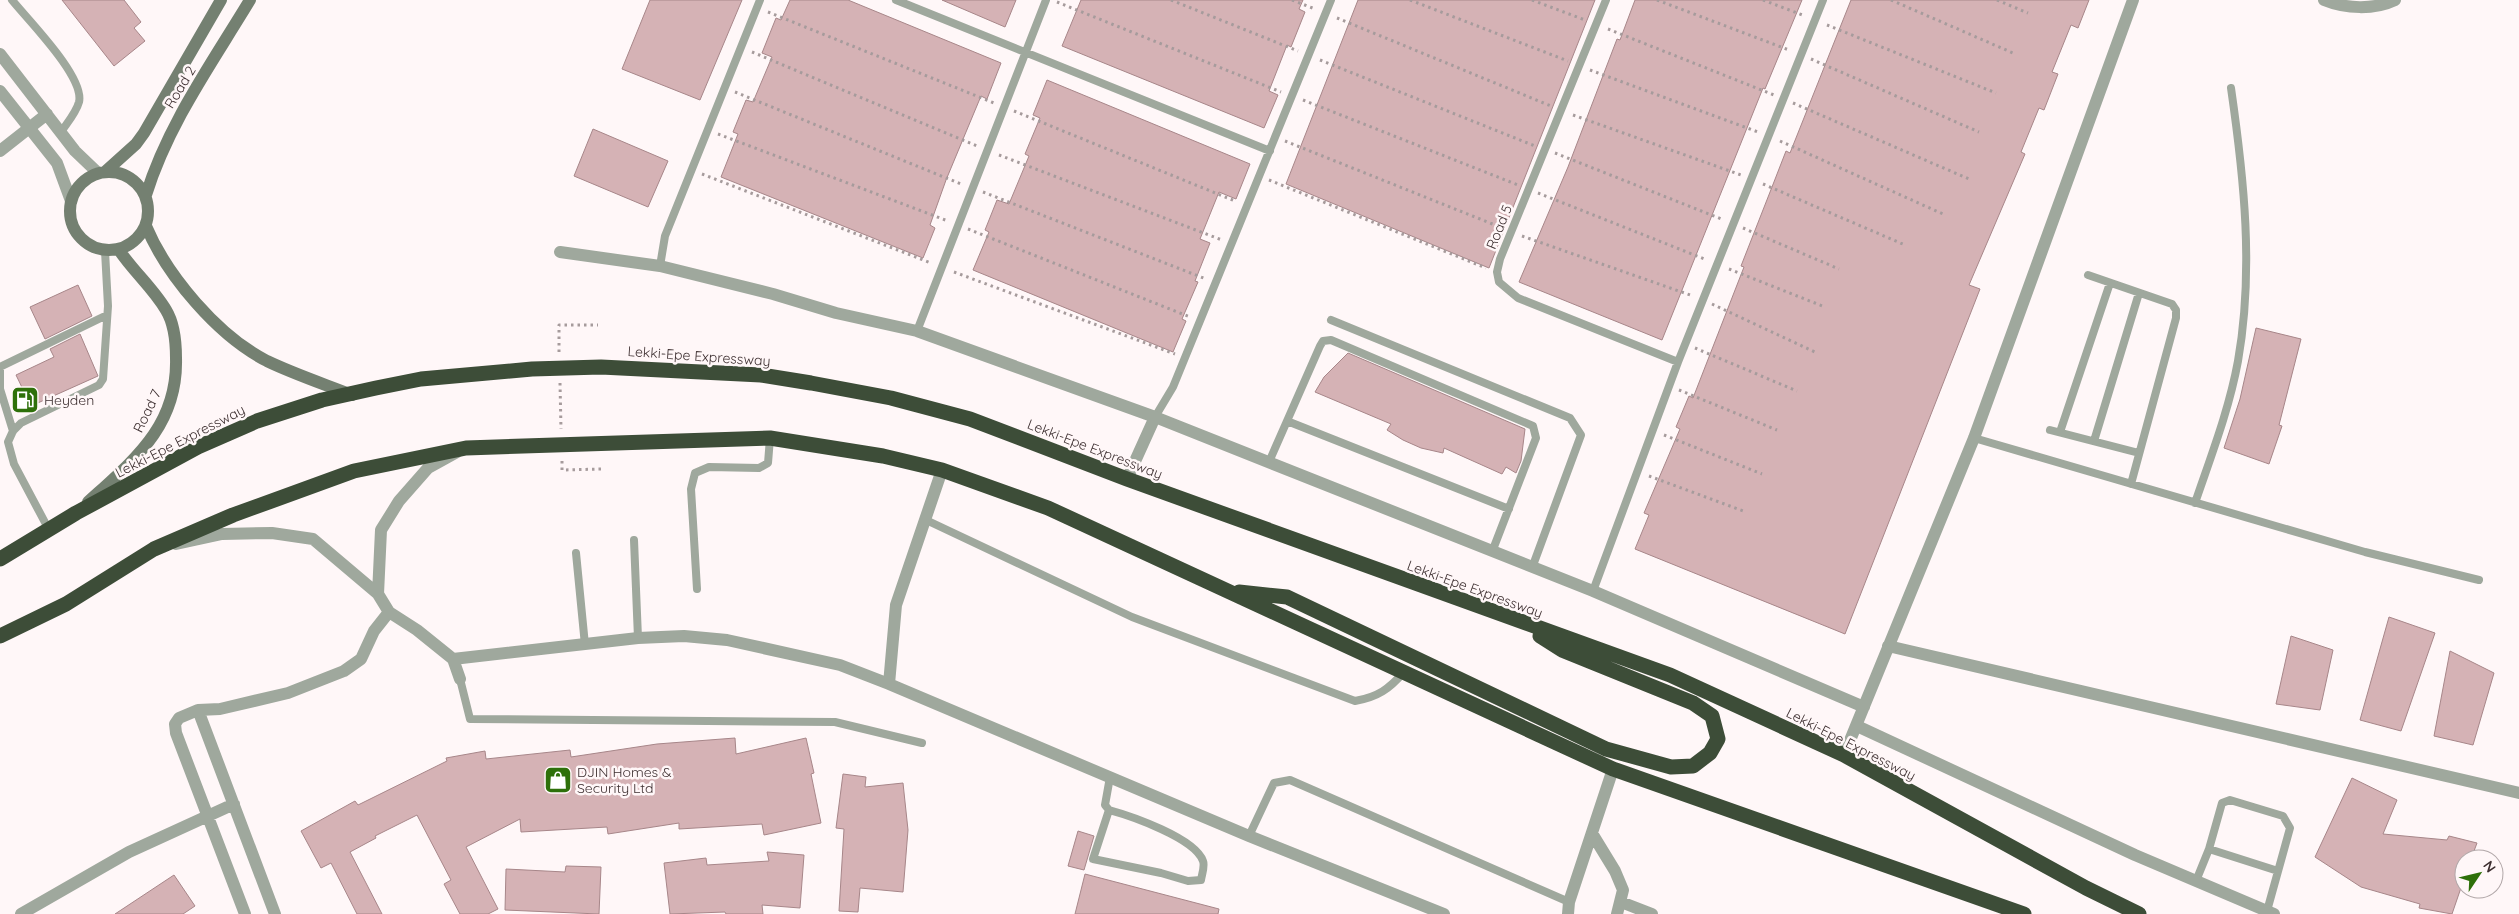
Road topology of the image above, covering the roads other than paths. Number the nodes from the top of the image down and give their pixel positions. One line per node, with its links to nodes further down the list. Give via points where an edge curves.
1 (12, 0): 19 (lane, via 67,68 77,86 79,104)
2 (221, 0): 22 (street, Road 2, via 144,133 136,144)
3 (250, 0): 23 (street, Road 2, via 180,115 154,169)
4 (760, 0): 29 (lane, via 665,236)
5 (896, 0): 13 (lane)
6 (1046, 0): 13 (lane)
7 (1331, 0): 20 (lane)
8 (1606, 0): 36 (lane, Road 5, via 1497,272 1499,282 1518,298)
9 (1823, 0): 36 (lane)
10 (2133, 0): 45 (street)
11 (2324, 0): 12 (street, via 2334,4 2372,7)
12 (2395, 0)
13 (1025, 51): 20 (lane); 35 (lane)
14 (0, 54): 17 (street)
15 (2231, 88): 54 (lane, via 2243,171 2245,308 2238,361 2227,407)
16 (0, 91): 18 (street)
17 (47, 114): 18 (street); 19 (street)
18 (29, 128): 21 (street); 24 (street, via 57,163)
19 (61, 132): 22 (street)
20 (1270, 150): 39 (lane, via 1173,387)
21 (0, 151)
22 (102, 172): 23 (street, via 118,172 129,177); 24 (street, via 82,182)
23 (146, 195): 25 (street, via 149,216)
24 (71, 201): 27 (street, via 70,214 81,239)
25 (146, 226): 26 (street, via 131,245); 38 (street, via 156,250 180,282 234,338 266,360)
26 (119, 250): 27 (street); 56 (street, Road 7, via 167,311 176,343 172,401 158,430 138,456)
27 (105, 251): 33 (lane)
28 (560, 252): 29 (street)
29 (660, 266): 35 (street)
30 (2088, 275): 31 (lane)
31 (2110, 283): 32 (lane); 43 (lane)
32 (2139, 293): 46 (lane); 49 (lane, via 2172,304 2176,310)
33 (107, 315): 37 (lane); 42 (lane, via 103,379 98,385 21,423)
34 (1331, 320): 64 (lane, via 1570,418 1581,435)
35 (916, 331): 39 (street)
36 (1678, 362): 68 (lane)
37 (0, 367): 42 (lane, via 0,389)
38 (352, 395): 52 (highway, Lekki-Epe Expressway, via 421,379 542,369 628,368 761,375 891,398 970,419); 56 (highway, Lekki-Epe Expressway, via 322,400 257,421 198,447)
39 (1155, 417): 50 (street); 52 (street)
40 (1287, 422): 50 (lane); 55 (lane); 55 (lane, via 1320,346 1331,340 1532,426 1536,438)
41 (2050, 430): 43 (lane)
42 (13, 431): 47 (lane)
43 (2060, 432): 46 (lane)
44 (770, 438): 48 (highway); 51 (highway, via 883,456); 66 (lane, via 768,463 759,468 709,467 695,473 691,489)
45 (1974, 438): 53 (lane); 75 (street)
46 (2094, 441): 49 (lane)
47 (4, 443): 58 (lane)
48 (466, 448): 60 (highway, via 354,471 233,515); 69 (street, via 428,468 399,501 381,530)
49 (2140, 453): 53 (lane)
50 (1269, 462): 61 (street)
51 (942, 470): 57 (street); 67 (highway, via 1048,508)
52 (1127, 479): 71 (highway, Lekki-Epe Expressway)
53 (2131, 484): 54 (lane)
54 (2195, 503): 65 (lane, via 2365,552)
55 (1509, 509): 61 (lane)
56 (76, 513): 58 (highway, Lekki-Epe Expressway)
57 (926, 520): 77 (lane, via 1132,617 1355,701 1373,698 1387,690); 79 (street, via 896,605)
58 (49, 530): 63 (highway, Lekki-Epe Expressway)
59 (634, 540): 73 (lane)
60 (154, 549): 69 (street, via 222,534 272,533 313,539); 72 (highway, via 66,604)
61 (1492, 552): 64 (street)
62 (576, 553): 74 (lane)
63 (0, 559)
64 (1532, 568): 68 (street)
65 (2479, 580)
66 (697, 589)
67 (1228, 591): 71 (highway, via 1287,597 1606,749 1670,767 1693,766 1710,753 1718,739 1712,716 1699,707 1562,650); 77 (highway)
68 (1593, 591): 80 (street)
69 (378, 594): 70 (street)
70 (389, 612): 76 (street); 81 (street, via 374,630 361,659 344,671 288,693)
71 (1518, 622): 84 (highway, Lekki-Epe Expressway, via 1670,675)
72 (0, 636)
73 (638, 638): 74 (street); 79 (street, via 684,636 727,640 840,665)
74 (585, 645): 76 (street)
75 (1888, 646): 80 (street); 87 (street)
76 (452, 659): 78 (street)
77 (1404, 672): 85 (highway)
78 (460, 679): 83 (lane, via 470,719 835,722)
79 (889, 684): 86 (street)
80 (1864, 707): 82 (street)
81 (198, 710): 88 (street); 90 (street, via 179,718 175,724)
82 (1856, 726): 84 (street); 95 (street)
83 (922, 743)
84 (1844, 755): 106 (highway, Lekki-Epe Expressway)
85 (1613, 769): 91 (street); 105 (highway)
86 (1110, 777): 89 (lane, via 1105,806); 92 (street)
87 (2519, 793)
88 (234, 804): 90 (street); 101 (street)
89 (1109, 810): 89 (lane, via 1093,859 1161,872 1188,881 1201,880 1204,862 1198,852 1166,832)
90 (209, 815): 99 (street, via 129,852); 100 (street)
91 (1593, 835): 96 (street, via 1623,890); 97 (street)
92 (1249, 836): 97 (lane, via 1274,783 1290,780); 102 (street)
93 (2209, 849): 94 (lane); 94 (lane, via 2220,808 2225,801 2283,816 2290,828); 95 (lane)
94 (2278, 871): 98 (lane)
95 (2196, 881): 98 (street)
96 (1621, 902): 103 (street); 104 (street)
97 (1568, 908)
98 (2269, 913)
99 (21, 914)
100 (245, 914)
101 (275, 914)
102 (1444, 914)
103 (1616, 914)
104 (1652, 914)
105 (2024, 914)
106 (2139, 914)

